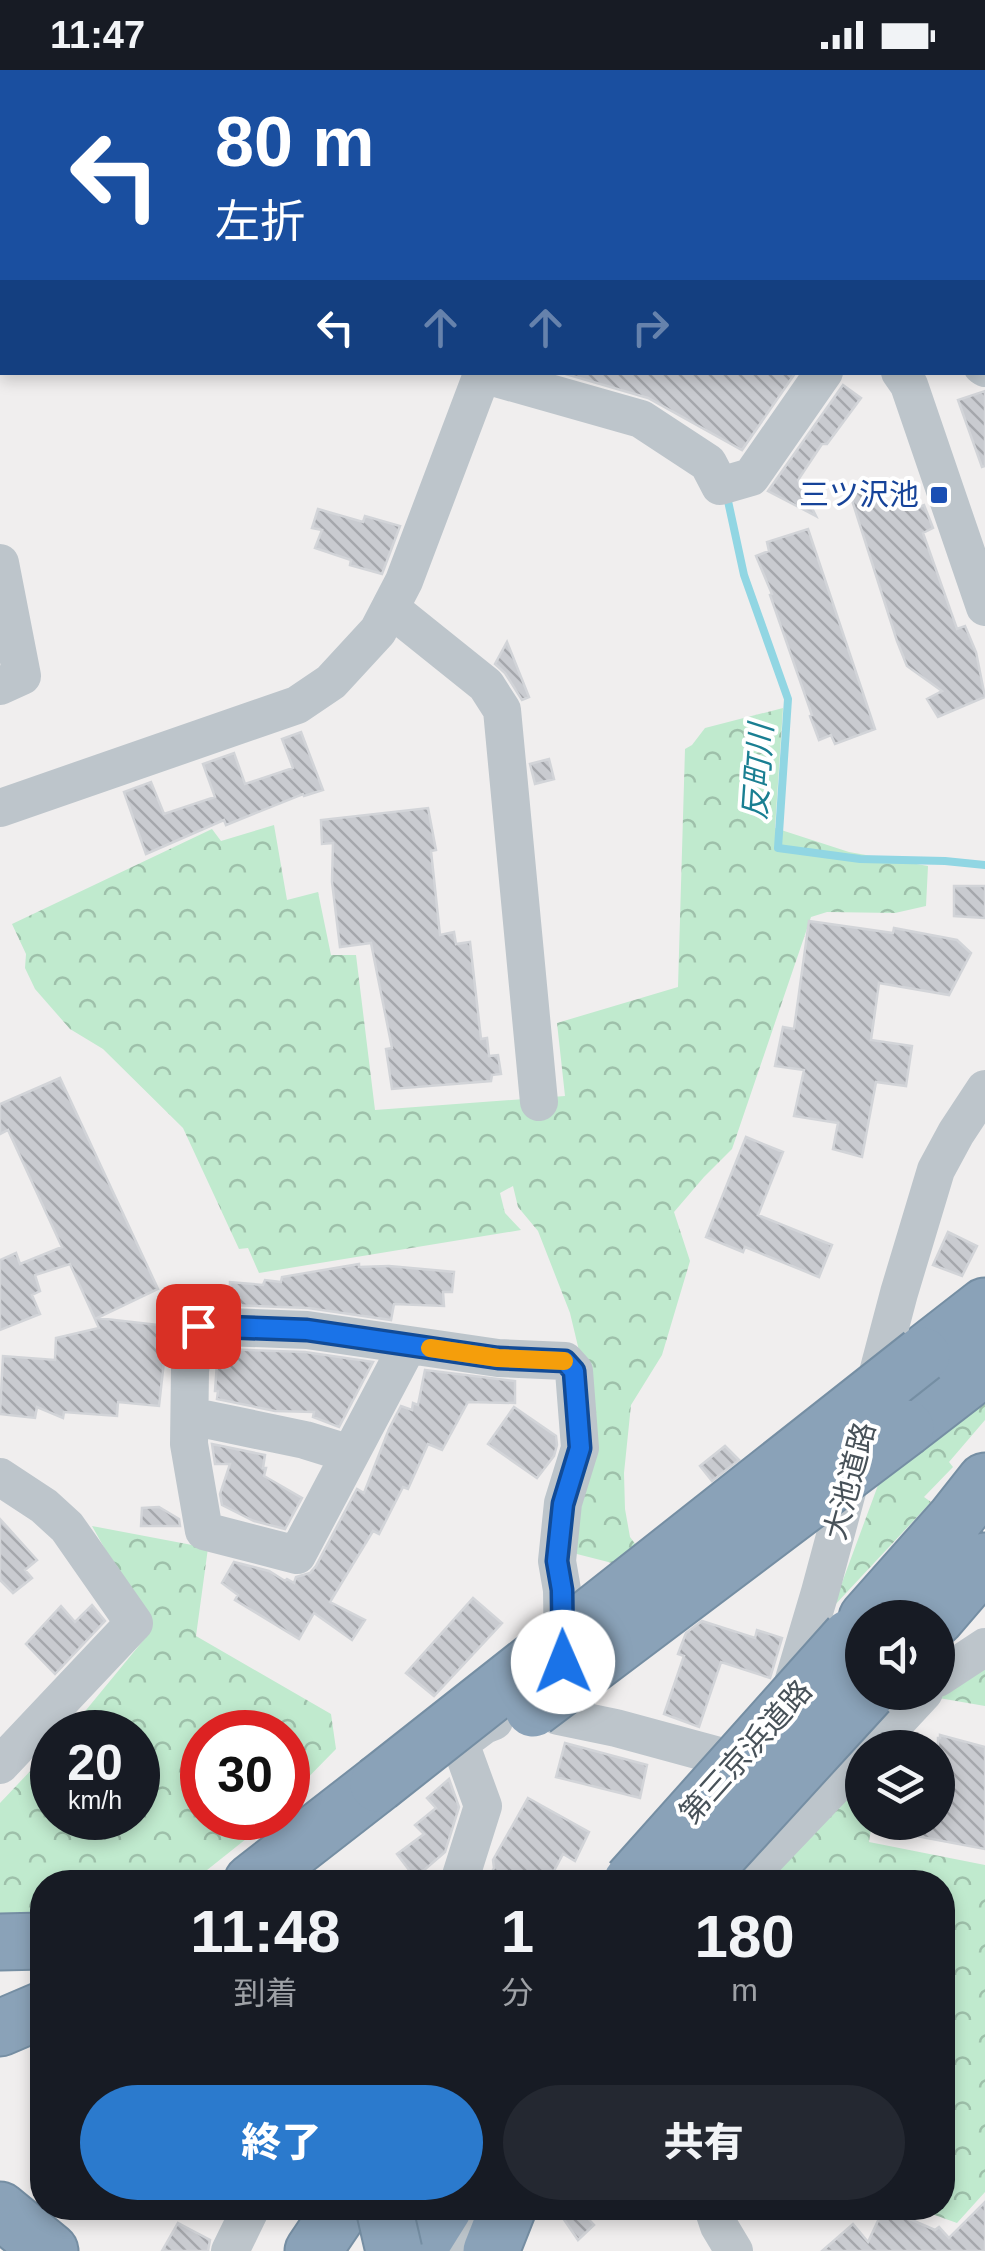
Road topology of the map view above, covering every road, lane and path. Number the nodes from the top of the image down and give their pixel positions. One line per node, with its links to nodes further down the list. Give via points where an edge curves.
1 (481, 375): 7 (street)
2 (489, 375): 3 (street, via 641,418 708,463 720,486 751,477)
3 (822, 375)
4 (902, 375): 6 (street)
5 (0, 563): 8 (street, via 22,676)
6 (985, 607)
7 (390, 608): 9 (street, via 331,682 297,706); 11 (street, via 486,685 502,710)
8 (0, 686)
9 (0, 808)
10 (985, 1088): 30 (street, 大池道路, via 936,1170)
11 (538, 1102)
12 (985, 1306): 33 (highway, bridge)
13 (408, 1345): 15 (street, via 307,1330 198,1326); 16 (street); 27 (street, via 565,1361 574,1371 580,1448 563,1504 557,1561 563,1662)
14 (985, 1367): 33 (highway, bridge)
15 (190, 1416): 16 (street); 16 (street, via 204,1531 297,1555)
16 (350, 1454)
17 (0, 1477): 29 (street, via 67,1527 134,1623)
18 (985, 1481): 20 (highway, 第三京浜道路)
19 (985, 1561): 21 (highway)
20 (883, 1600)
21 (951, 1600)
22 (845, 1642): 32 (highway, 第三京浜道路, bridge)
23 (985, 1648): 24 (street)
24 (955, 1667)
25 (852, 1710): 39 (highway, 第三京浜道路, bridge)
26 (907, 1710): 28 (street)
27 (580, 1720): 30 (street); 36 (street, via 508,1716 460,1742 483,1806)
28 (889, 1730)
29 (0, 1765)
30 (768, 1769): 40 (street, 大池道路)
31 (845, 1775): 41 (street)
32 (714, 1786): 37 (highway, bridge); 38 (highway, 第三京浜道路, bridge)
33 (388, 1797): 34 (highway); 35 (highway)
34 (271, 1870)
35 (318, 1870)
36 (464, 1870)
37 (626, 1870)
38 (641, 1870)
39 (705, 1870)
40 (738, 1870)
41 (755, 1870)
42 (0, 1942): 43 (highway)
43 (30, 1942)
44 (30, 2015): 45 (highway)
45 (0, 2028)
46 (30, 2055): 47 (highway)
47 (0, 2068)
48 (0, 2210): 57 (highway)
49 (245, 2220): 58 (street)
50 (334, 2220): 59 (highway)
51 (377, 2220): 60 (highway)
52 (387, 2220): 61 (highway, bridge)
53 (436, 2220): 62 (highway)
54 (458, 2220): 63 (street)
55 (503, 2220): 64 (highway)
56 (717, 2220): 65 (street)
57 (50, 2251)
58 (230, 2251)
59 (312, 2251)
60 (360, 2251)
61 (394, 2251)
62 (417, 2251)
63 (457, 2251)
64 (491, 2251)
65 (734, 2251)

